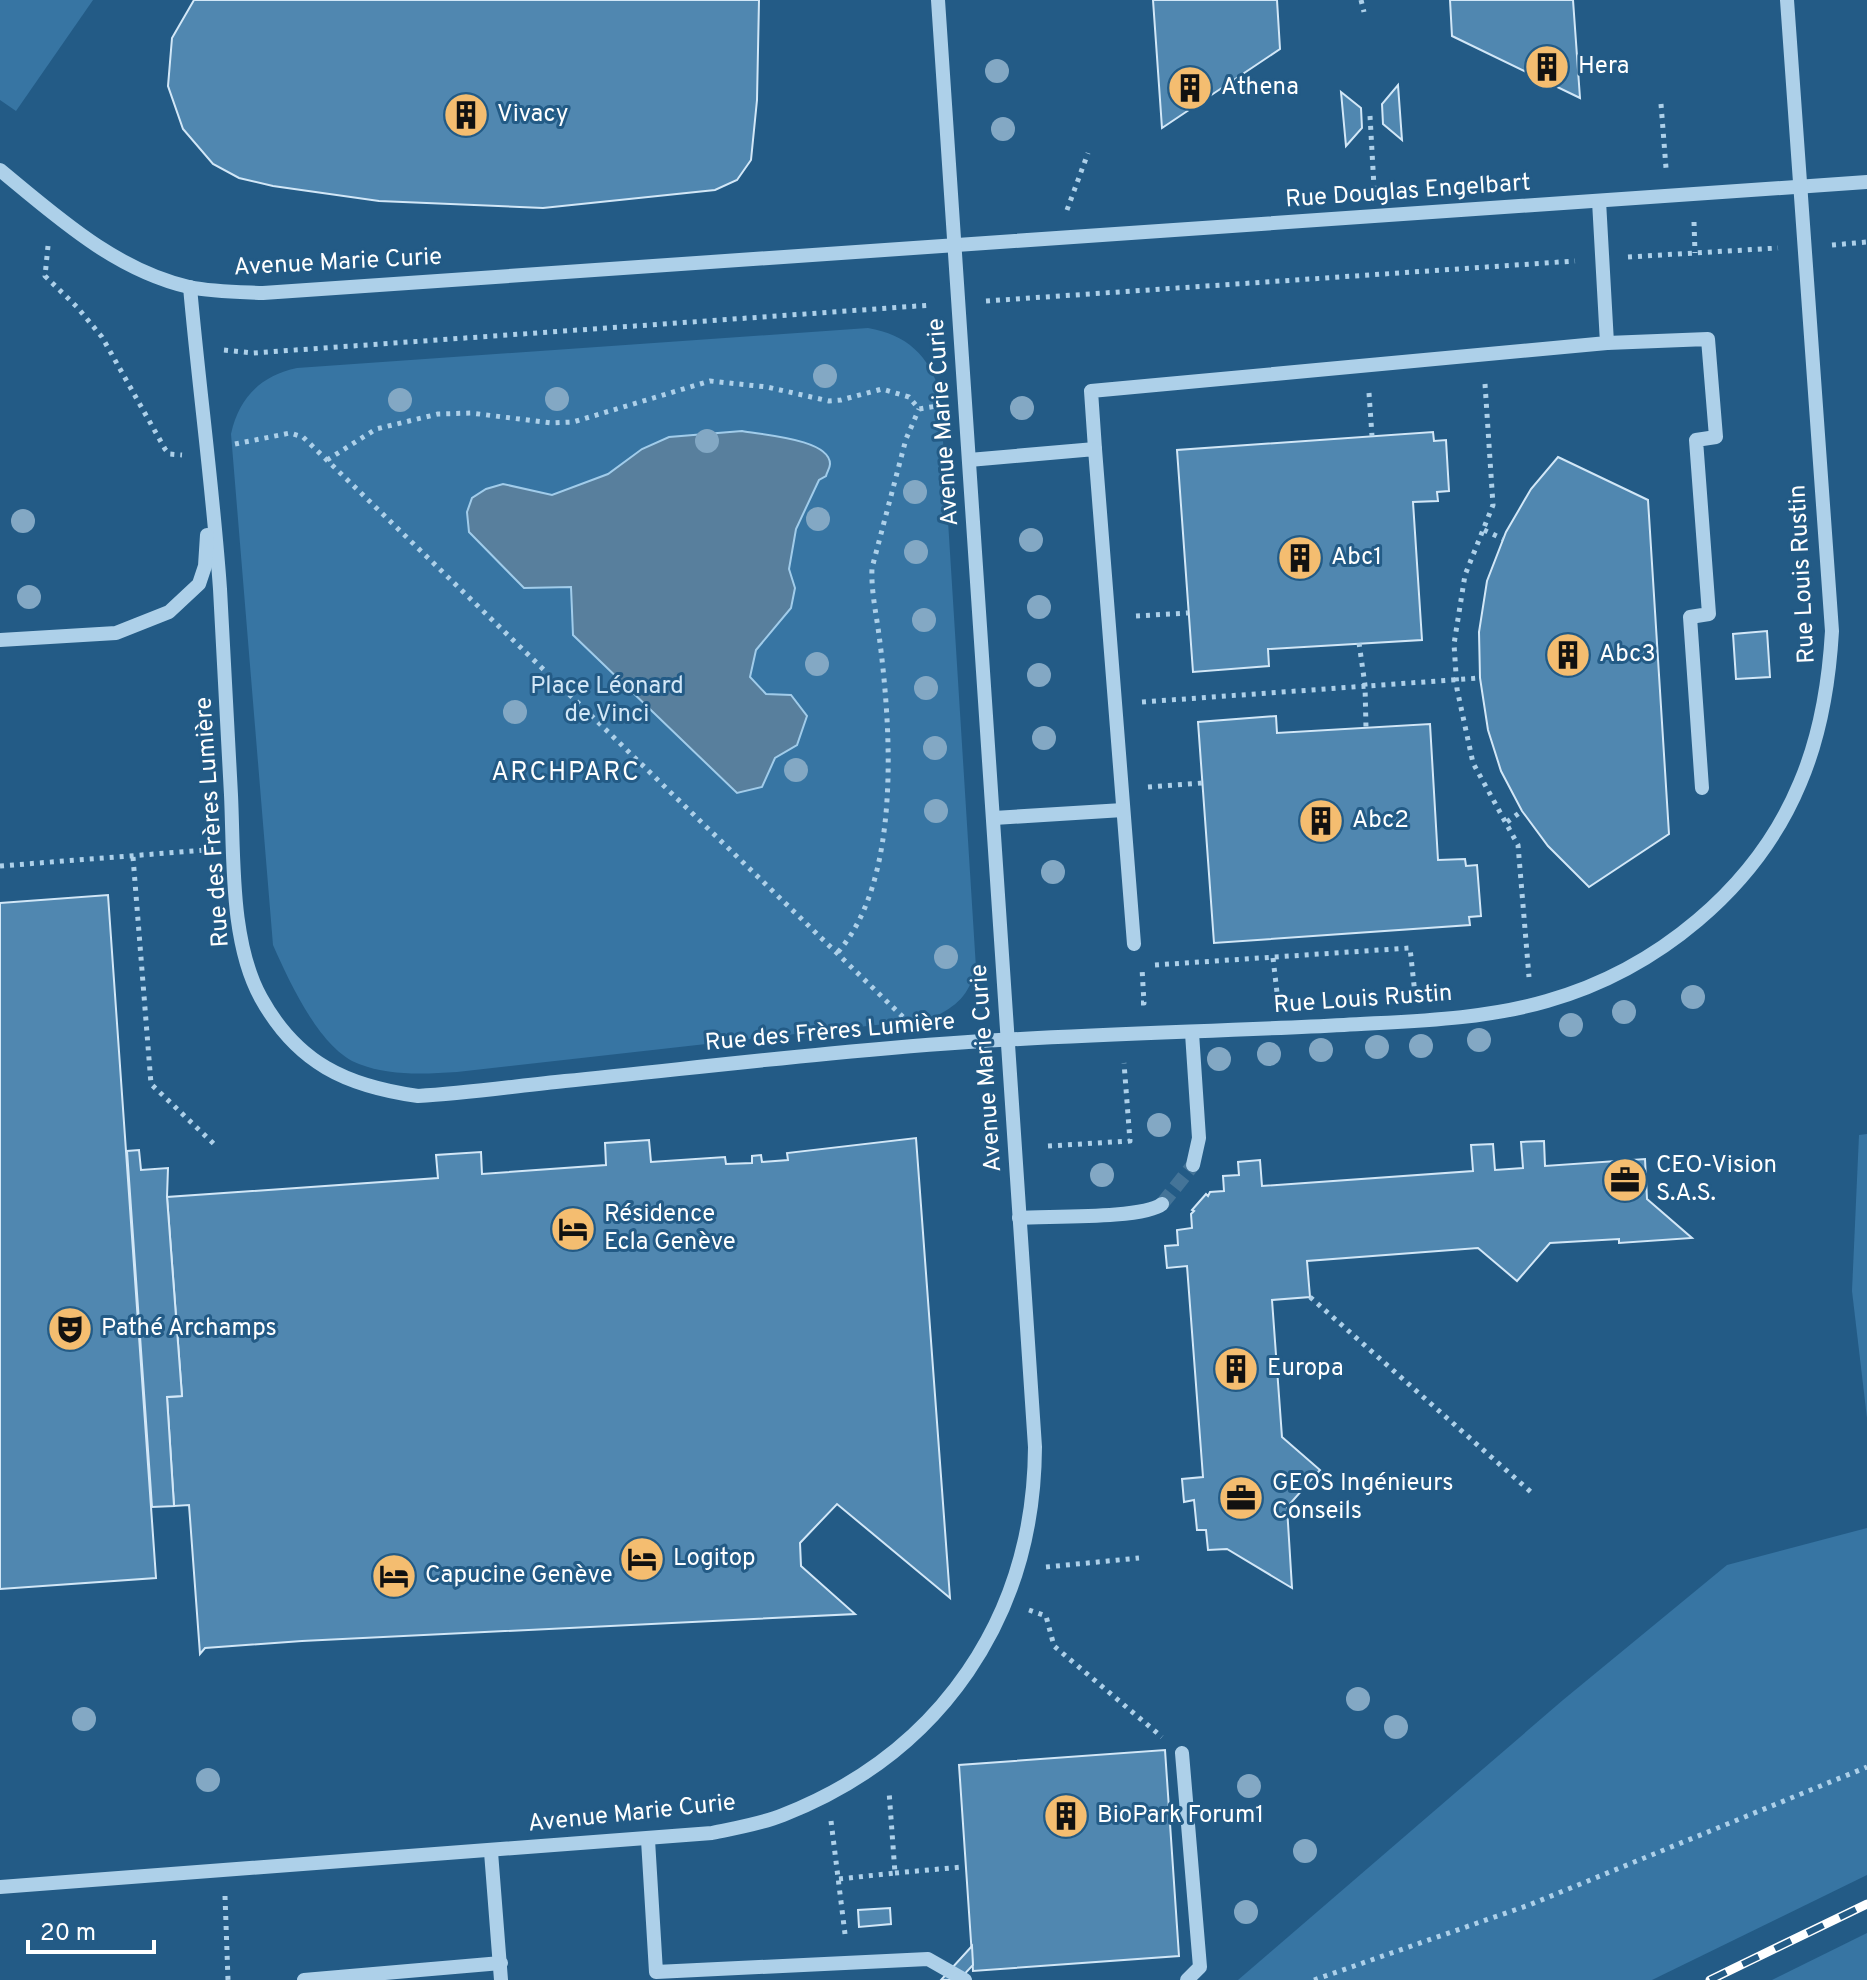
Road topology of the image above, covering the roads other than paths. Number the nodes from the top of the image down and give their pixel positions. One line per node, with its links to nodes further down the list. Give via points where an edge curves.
1 (938, 0): 7 (street)
2 (1787, 0): 5 (street, Rue Louis Rustin)
3 (0, 170): 8 (street, Avenue Marie Curie, via 115,257)
4 (1867, 182): 5 (street, Rue Douglas Engelbart)
5 (1800, 187): 6 (street, Rue Douglas Engelbart); 18 (street, Rue Louis Rustin, via 1831,602 1829,684 1800,783 1760,854 1714,905 1660,949 1606,979 1531,1006 1418,1021)
6 (1599, 201): 7 (street, Rue Douglas Engelbart); 9 (street)
7 (953, 244): 8 (street, Avenue Marie Curie, via 263,293); 11 (street, Avenue Marie Curie)
8 (190, 287): 12 (street, Rue des Frères Lumière)
9 (1607, 343): 10 (street, via 1091,391); 14 (street, via 1708,339 1716,437 1696,440 1709,614 1690,617)
10 (1095, 449): 11 (street); 15 (street)
11 (969, 460): 16 (street, Avenue Marie Curie)
12 (209, 479): 13 (street, via 206,557 199,584 169,612 116,633); 19 (street, Rue des Frères Lumière, via 243,949 259,996 304,1055 370,1088 418,1096)
13 (0, 640)
14 (1702, 788)
15 (1123, 810): 16 (street); 17 (street)
16 (994, 818): 19 (street, Avenue Marie Curie)
17 (1134, 944)
18 (1192, 1033): 19 (street, Rue Louis Rustin); 20 (street, via 1199,1138)
19 (1007, 1040): 22 (street, Avenue Marie Curie)
20 (1193, 1165)
21 (1162, 1204): 22 (street, via 1136,1213)
22 (1019, 1218): 24 (street, Avenue Marie Curie, via 1035,1486 1025,1547 981,1652 915,1735 872,1770 828,1795 765,1820)
23 (1182, 1753): 31 (street, via 1200,1967)
24 (648, 1840): 25 (street, Avenue Marie Curie); 30 (street, via 656,1972 928,1959)
25 (491, 1852): 26 (street, Avenue Marie Curie); 27 (street)
26 (0, 1887)
27 (501, 1963): 28 (street); 29 (street)
28 (304, 1980)
29 (501, 1980)
30 (965, 1980)
31 (1187, 1980)

